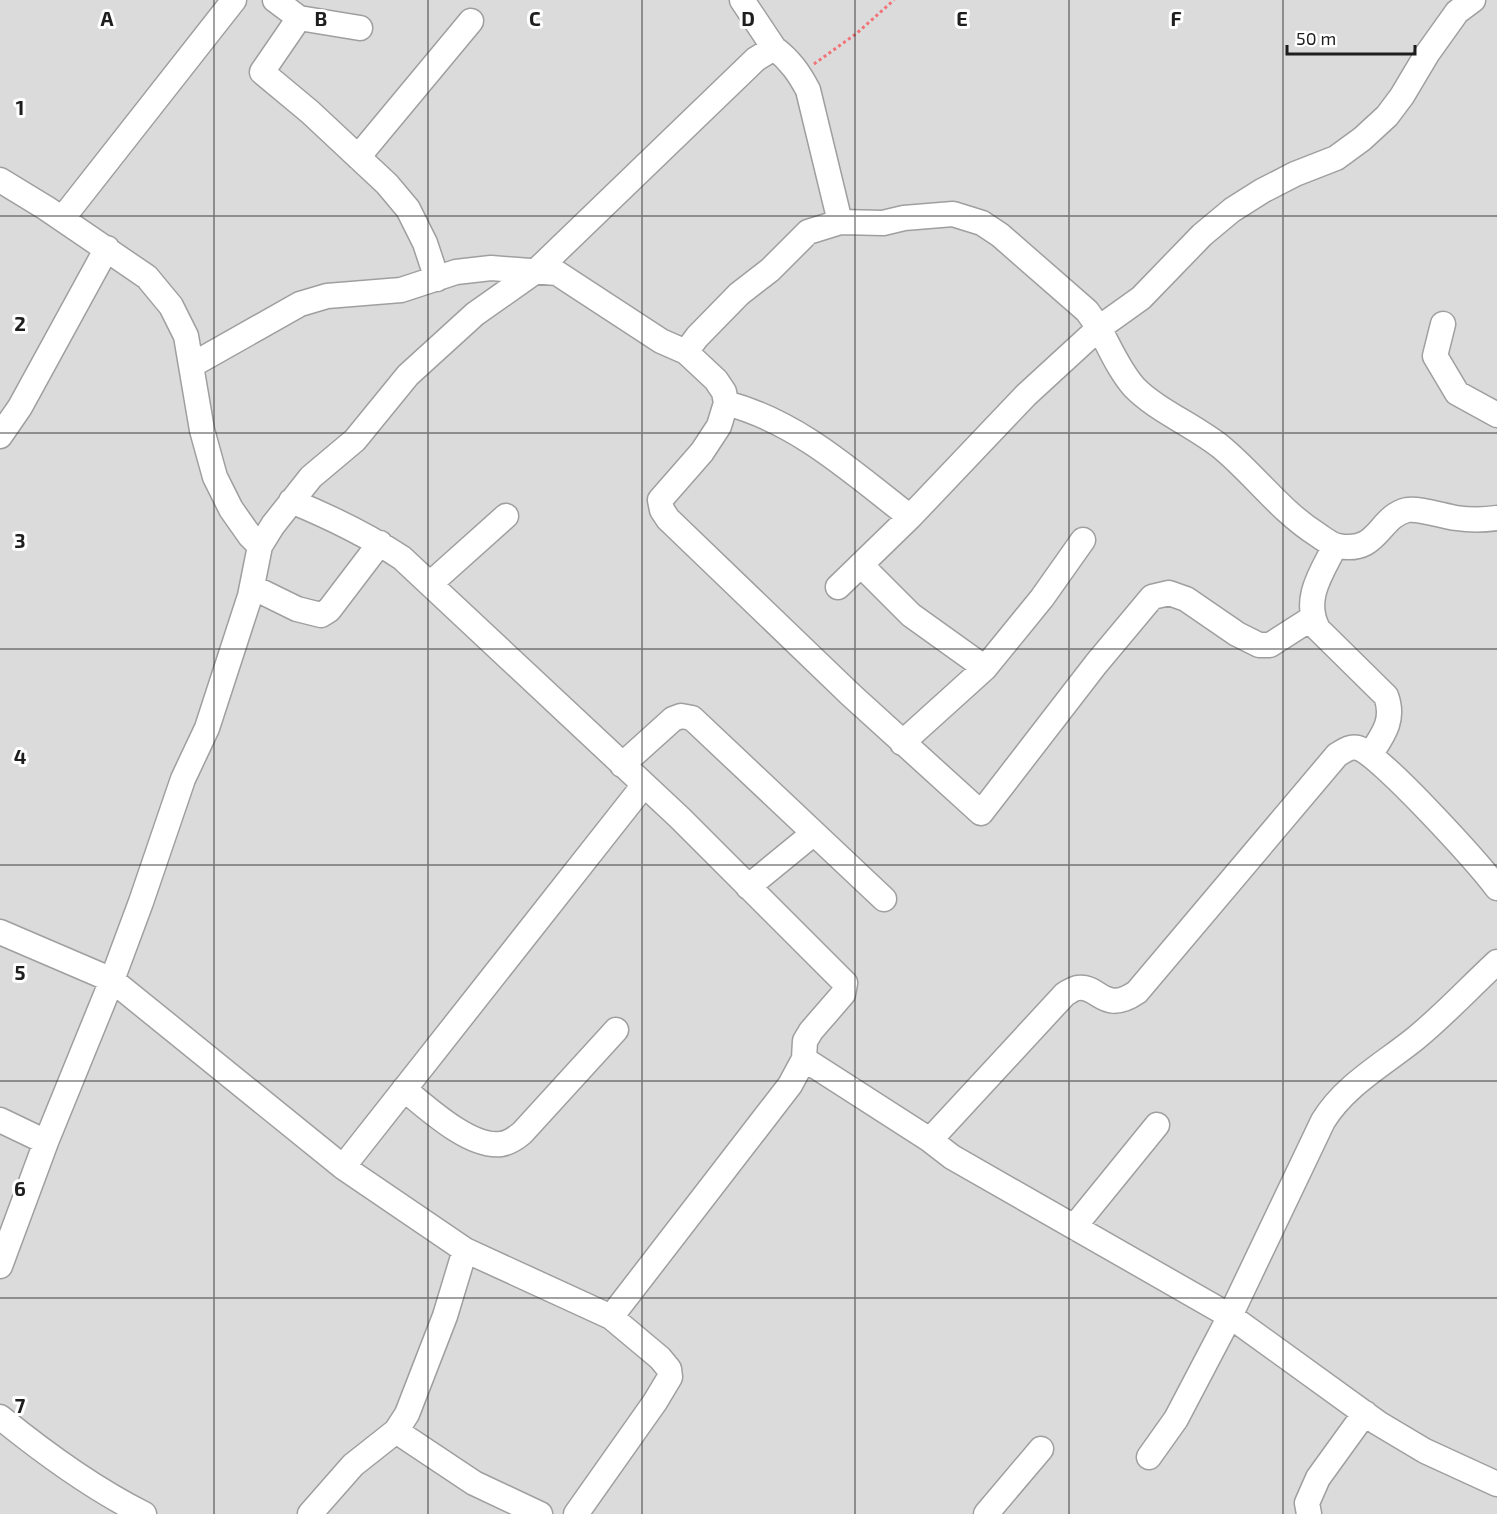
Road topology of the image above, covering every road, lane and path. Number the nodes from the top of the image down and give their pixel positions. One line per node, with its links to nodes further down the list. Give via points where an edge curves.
1 (234, 0): 13 (street)
2 (275, 0): 6 (street)
3 (742, 0): 9 (street)
4 (894, 0): 10 (path, via 857,33)
5 (1473, 0): 19 (street, via 1457,12 1387,116 1362,139 1336,158 1295,174 1232,210 1141,298)
6 (299, 18): 8 (street); 11 (street, via 262,72)
7 (471, 21): 11 (street)
8 (360, 28)
9 (774, 48): 10 (street); 16 (street, via 756,59)
10 (799, 72): 14 (street, via 808,90)
11 (358, 157): 17 (street, via 408,209)
12 (0, 180): 13 (street)
13 (62, 219): 15 (street)
14 (840, 222): 19 (street, via 883,223 952,214 982,223 1064,290); 20 (street, via 808,232 739,294)
15 (107, 248): 21 (street, via 147,277 171,306 186,336); 24 (street, via 20,407)
16 (536, 271): 17 (street, via 480,269); 20 (street, via 557,273 653,336); 25 (street, via 475,314 415,368 355,440 311,477)
17 (437, 279): 21 (street, via 401,290 327,296 300,304)
18 (1443, 324): 23 (street, via 1435,356 1444,374 1457,393)
19 (1099, 328): 27 (street, via 1026,395); 32 (street, via 1135,388 1219,445 1288,513)
20 (686, 352): 22 (street, via 716,380)
21 (192, 365): 31 (street, via 202,430 215,477 231,509)
22 (726, 403): 27 (street, via 752,410 792,429); 39 (street, via 719,426 702,452 660,500 662,510)
23 (1497, 415)
24 (0, 436)
25 (291, 501): 30 (street); 31 (street)
26 (506, 516): 34 (street)
27 (910, 517): 33 (street)
28 (1497, 518): 32 (street, via 1469,519 1408,510 1390,519 1375,538 1353,548)
29 (1083, 540): 38 (street)
30 (380, 543): 34 (street); 35 (street, via 329,610 321,615 297,609)
31 (260, 546): 35 (street)
32 (1335, 546): 37 (street, via 1316,586)
33 (861, 565): 36 (street); 38 (street, via 911,615)
34 (430, 584): 41 (street)
35 (252, 587): 49 (street, via 207,728 183,779)
36 (838, 587)
37 (1312, 618): 39 (street, via 1270,645 1259,645 1186,599 1169,593 1152,597 981,813); 40 (street, via 1386,696 1390,706 1387,730)
38 (985, 668): 39 (street)
39 (902, 743)
40 (1370, 755): 44 (street); 55 (street, via 1350,747 1337,756 1137,992 1126,999 1113,1000 1079,987 1065,994)
41 (622, 765): 42 (street); 43 (street, via 673,719 686,716)
42 (644, 785): 45 (street); 52 (street)
43 (814, 833): 45 (street); 46 (street)
44 (1493, 874)
45 (748, 887): 51 (street, via 844,982 843,994 811,1030)
46 (884, 899)
47 (0, 932): 49 (street)
48 (1497, 962): 61 (street, via 1418,1037 1333,1105)
49 (112, 980): 56 (street); 57 (street)
50 (616, 1030): 52 (street, via 522,1133 502,1144 490,1144 459,1130)
51 (804, 1059): 55 (street); 62 (street, via 790,1085)
52 (405, 1089): 57 (street)
53 (0, 1120): 56 (street)
54 (1156, 1125): 58 (street)
55 (930, 1140): 58 (street, via 952,1157)
56 (46, 1142): 60 (street)
57 (343, 1167): 59 (street)
58 (1074, 1227): 61 (street)
59 (465, 1250): 62 (street); 65 (street, via 445,1316 407,1413)
60 (0, 1266)
61 (1230, 1316): 63 (street); 67 (street, via 1176,1419)
62 (610, 1317): 72 (street, via 660,1358 670,1377)
63 (1365, 1413): 68 (street, via 1425,1451); 74 (street, via 1318,1478 1306,1503)
64 (0, 1417): 69 (street)
65 (396, 1431): 70 (street, via 353,1465); 71 (street, via 474,1483)
66 (1041, 1449): 73 (street)
67 (1149, 1457)
68 (1497, 1484)
69 (144, 1514)
70 (309, 1514)
71 (540, 1514)
72 (576, 1514)
73 (986, 1514)
74 (1309, 1514)

